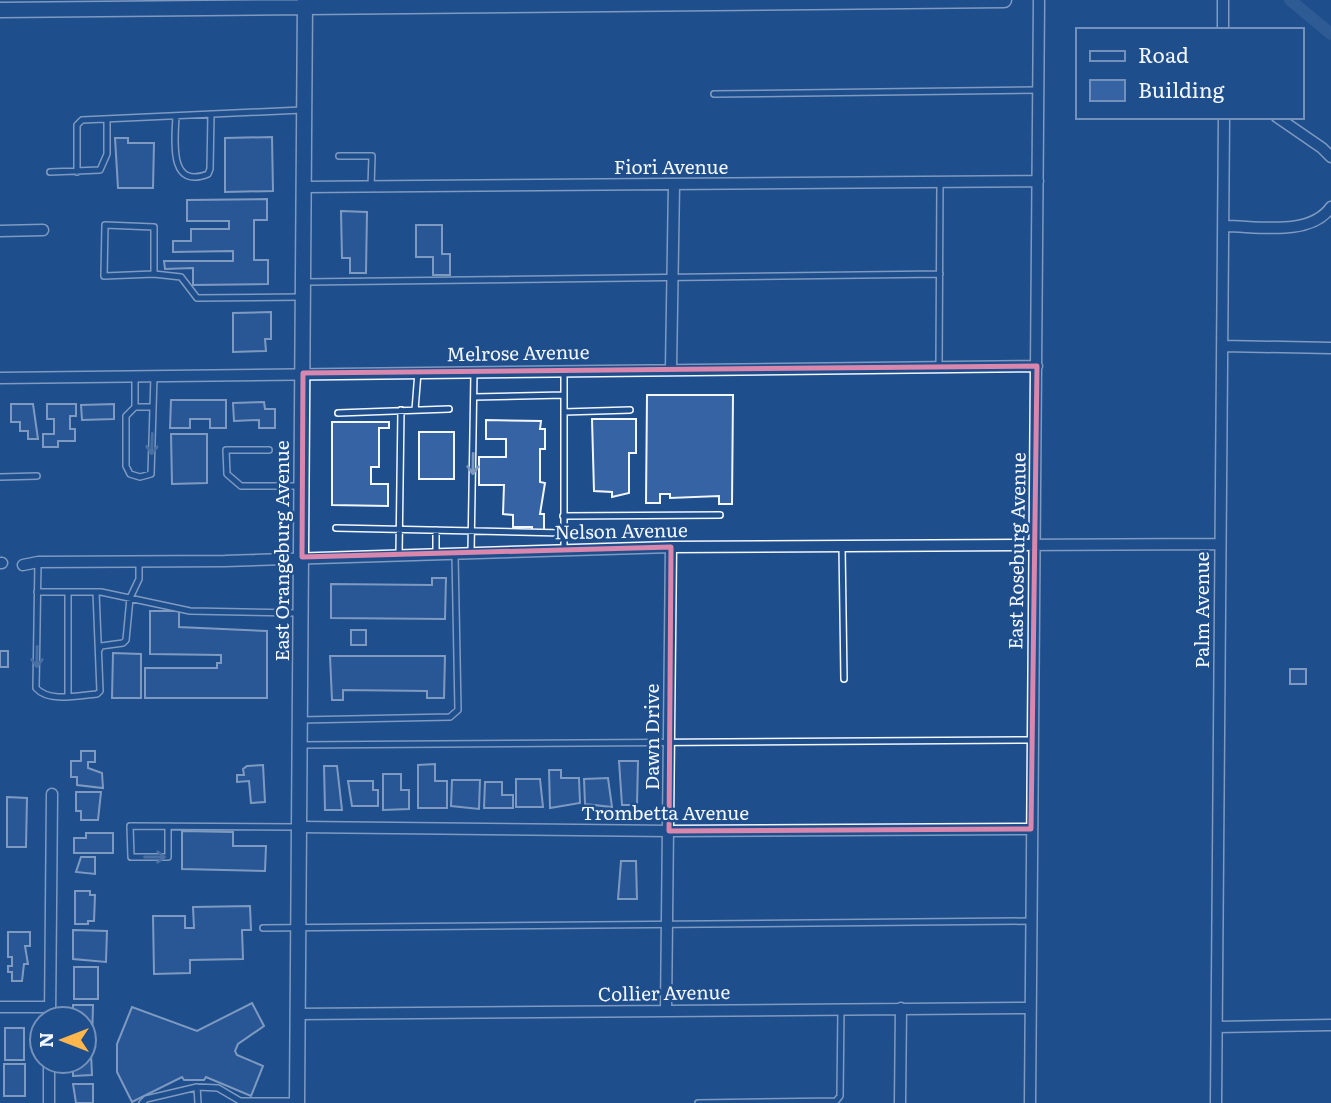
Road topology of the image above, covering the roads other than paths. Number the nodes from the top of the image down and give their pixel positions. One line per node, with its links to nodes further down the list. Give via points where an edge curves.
1 (856, 0): 2 (street); 7 (street)
2 (947, 0): 3 (street)
3 (1004, 0)
4 (1039, 0): 12 (street, East Roseburg Avenue)
5 (1223, 0): 11 (street)
6 (673, 1): 7 (street); 8 (street)
7 (764, 1)
8 (578, 2): 9 (street)
9 (305, 3): 10 (street); 14 (street, East Orangeburg Avenue)
10 (0, 10)
11 (1223, 28)
12 (1039, 90): 13 (lane); 24 (street, East Roseburg Avenue)
13 (715, 94)
14 (305, 109): 15 (lane); 27 (street, East Orangeburg Avenue)
15 (211, 114): 16 (lane); 16 (lane, via 212,163 202,177 184,175 178,169)
16 (176, 116): 17 (lane)
17 (107, 119): 23 (lane, via 104,166); 23 (lane, via 82,120 77,125)
18 (1224, 119): 30 (street, Palm Avenue)
19 (1279, 119): 21 (street)
20 (339, 156): 28 (lane, via 372,156)
21 (1331, 157)
22 (50, 172): 23 (lane)
23 (77, 172)
24 (1038, 181): 25 (street, Fiori Avenue); 39 (street, East Roseburg Avenue)
25 (940, 182): 26 (street, Fiori Avenue); 34 (lane)
26 (674, 184): 28 (street, Fiori Avenue); 35 (street)
27 (304, 187): 28 (street, Fiori Avenue); 36 (street, East Orangeburg Avenue)
28 (371, 187)
29 (1331, 207): 30 (street, via 1303,225)
30 (1225, 226): 37 (street, Palm Avenue)
31 (43, 230): 32 (street)
32 (0, 231)
33 (154, 274): 33 (lane, via 154,227 105,225 104,276); 36 (lane, via 181,277 197,298)
34 (940, 274): 35 (lane); 40 (lane)
35 (673, 278): 36 (lane); 41 (street)
36 (303, 290): 45 (street, East Orangeburg Avenue)
37 (1223, 346): 38 (street); 71 (street, Palm Avenue)
38 (1331, 348)
39 (1037, 366): 40 (street, Melrose Avenue); 70 (street, East Roseburg Avenue)
40 (939, 367): 41 (street, Melrose Avenue)
41 (671, 369): 42 (street, Melrose Avenue)
42 (564, 370): 43 (street, Melrose Avenue); 49 (lane)
43 (474, 371): 44 (street, Melrose Avenue); 50 (lane)
44 (418, 372): 45 (street, Melrose Avenue); 54 (lane)
45 (303, 373): 47 (street, Melrose Avenue); 62 (street, East Orangeburg Avenue)
46 (135, 376): 47 (street, Melrose Avenue); 48 (street, Melrose Avenue); 51 (lane)
47 (154, 376): 52 (lane)
48 (0, 379)
49 (564, 395): 50 (lane); 57 (lane)
50 (474, 397): 68 (lane, one-way to 68)
51 (135, 407): 52 (lane); 52 (lane, one-way to 51, via 151,474 140,477 125,467 126,416)
52 (153, 407)
53 (449, 409): 54 (lane)
54 (415, 410): 56 (lane)
55 (630, 410): 57 (lane)
56 (401, 411): 58 (lane); 66 (lane)
57 (564, 412): 64 (lane)
58 (338, 413)
59 (269, 450): 62 (lane, via 226,450 227,474 241,486)
60 (37, 476): 61 (lane)
61 (0, 477)
62 (302, 486): 79 (street, East Orangeburg Avenue)
63 (720, 515): 64 (lane)
64 (563, 516): 69 (lane)
65 (336, 528): 66 (lane)
66 (400, 529): 67 (lane); 78 (lane)
67 (436, 530): 68 (lane); 76 (lane)
68 (472, 532): 69 (lane); 75 (lane)
69 (563, 533): 74 (lane)
70 (1034, 543): 71 (street, Nelson Avenue); 72 (street, Nelson Avenue); 92 (street, East Roseburg Avenue)
71 (1220, 544): 113 (street, Palm Avenue)
72 (842, 545): 73 (street, Nelson Avenue); 89 (lane)
73 (671, 547): 74 (street, Nelson Avenue); 93 (street, Dawn Drive)
74 (564, 550): 75 (street, Nelson Avenue)
75 (471, 552): 77 (street, Nelson Avenue)
76 (436, 553): 77 (street, Nelson Avenue); 78 (street, Nelson Avenue)
77 (455, 553): 91 (lane, via 458,710 450,717)
78 (399, 554): 79 (street, Nelson Avenue)
79 (302, 557): 80 (street, Nelson Avenue); 87 (street, East Orangeburg Avenue)
80 (139, 561): 81 (street, Nelson Avenue); 86 (lane, via 139,579)
81 (38, 562): 82 (street, Nelson Avenue); 83 (lane)
82 (23, 565)
83 (37, 592): 84 (lane); 90 (lane, one-way to 90, via 36,688 49,696)
84 (68, 592): 85 (lane); 90 (lane)
85 (96, 592): 86 (lane); 88 (lane)
86 (130, 598): 87 (lane, via 190,611); 88 (lane, via 126,640)
87 (301, 613): 91 (street, East Orangeburg Avenue)
88 (99, 650): 90 (lane, via 100,691)
89 (844, 679)
90 (68, 695)
91 (300, 720): 94 (street, East Orangeburg Avenue)
92 (1032, 740): 93 (lane); 98 (street, East Roseburg Avenue)
93 (670, 743): 94 (lane); 99 (street, Dawn Drive)
94 (300, 745): 97 (street, East Orangeburg Avenue)
95 (52, 794): 104 (street)
96 (168, 827): 96 (lane, one-way to 96, via 130,826 131,857 168,857); 97 (lane)
97 (300, 827): 99 (street, Trombetta Avenue); 102 (street, East Orangeburg Avenue)
98 (1031, 829): 99 (street, Trombetta Avenue); 100 (street, East Roseburg Avenue)
99 (669, 831): 101 (street, Dawn Drive)
100 (1030, 921): 101 (lane); 107 (street, East Roseburg Avenue)
101 (667, 923): 102 (lane); 110 (street, Dawn Drive)
102 (299, 927): 103 (lane); 111 (street, East Orangeburg Avenue)
103 (263, 928)
104 (50, 1005)
105 (0, 1007): 109 (street)
106 (901, 1008): 107 (street, Collier Avenue); 108 (street, Collier Avenue); 121 (street)
107 (1030, 1008): 122 (street, East Roseburg Avenue)
108 (841, 1009): 110 (street, Collier Avenue); 120 (lane, via 840,1096 836,1101)
109 (28, 1010)
110 (666, 1011): 111 (street, Collier Avenue)
111 (298, 1014): 116 (street, East Orangeburg Avenue)
112 (1331, 1025): 113 (street)
113 (1217, 1027): 123 (street, Palm Avenue)
114 (49, 1075): 117 (street)
115 (197, 1087): 116 (lane, via 218,1088 240,1101); 118 (lane); 119 (lane)
116 (297, 1102)
117 (49, 1103)
118 (142, 1103)
119 (198, 1103)
120 (698, 1103)
121 (900, 1103)
122 (1030, 1103)
123 (1216, 1103)

